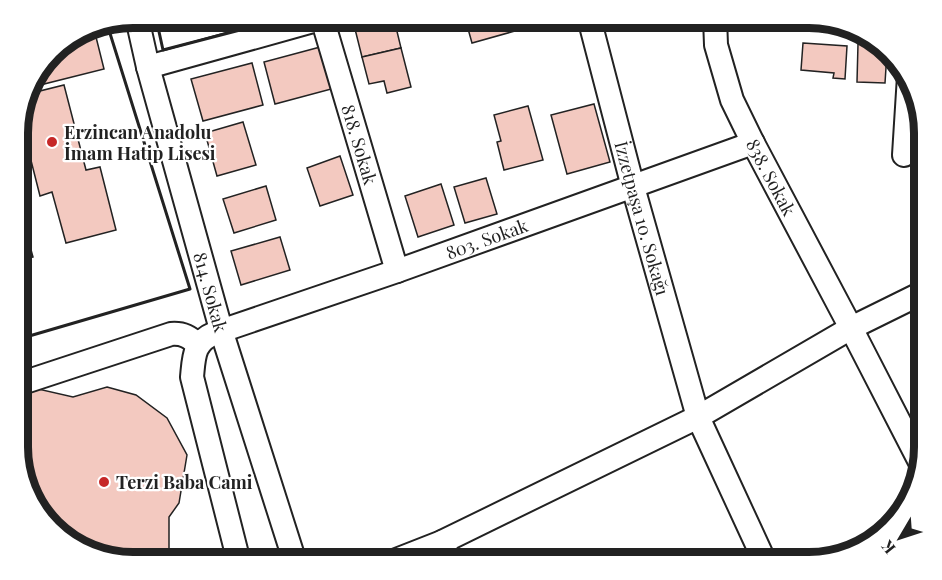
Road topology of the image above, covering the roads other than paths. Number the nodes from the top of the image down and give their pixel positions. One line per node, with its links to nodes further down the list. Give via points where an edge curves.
1 (139, 28): 6 (street, 814. Sokak)
2 (287, 28): 6 (street)
3 (326, 28): 11 (street, 818. Sokak)
4 (593, 28): 10 (street, İzzetpaşa 10. Sokağı)
5 (715, 28): 8 (street, 838. Sokak, via 716,45 732,100)
6 (148, 67): 14 (street, 814. Sokak)
7 (908, 98): 9 (street)
8 (753, 143): 10 (street, 803. Sokak); 13 (street, 838. Sokak)
9 (904, 155)
10 (633, 187): 11 (street, 803. Sokak); 17 (street, İzzetpaşa 10. Sokağı)
11 (397, 271): 14 (street, 803. Sokak)
12 (913, 298): 13 (street)
13 (852, 328): 17 (street); 18 (street, 838. Sokak)
14 (222, 333): 15 (street, 803. Sokak, via 208,336); 21 (street, 814. Sokak)
15 (198, 345): 16 (street, via 190,337 171,334); 20 (street, via 192,377)
16 (28, 381)
17 (698, 417): 19 (street, İzzetpaşa 10. Sokağı); 22 (street)
18 (913, 448)
19 (760, 551)
20 (236, 552)
21 (292, 552)
22 (447, 552)

